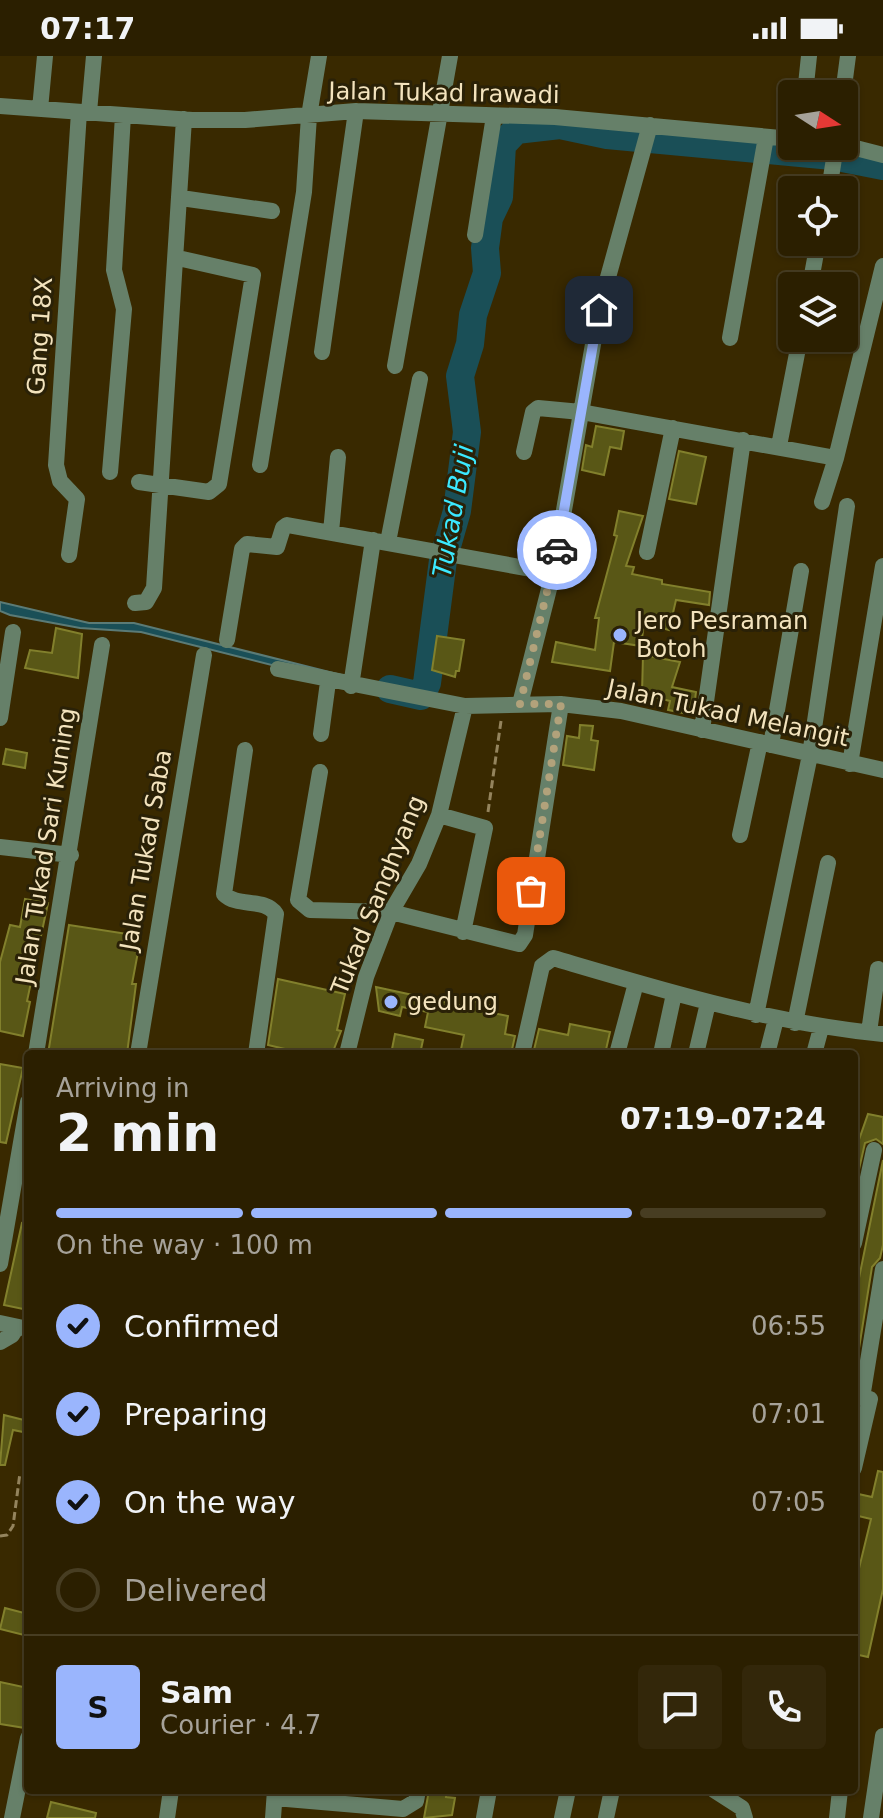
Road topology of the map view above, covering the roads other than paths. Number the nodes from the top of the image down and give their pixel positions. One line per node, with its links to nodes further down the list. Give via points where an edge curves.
1 (45, 56): 10 (street)
2 (94, 56): 12 (street, Gang 18X)
3 (319, 56): 15 (street)
4 (450, 56): 13 (street)
5 (809, 56): 7 (street)
6 (848, 56): 8 (street)
7 (806, 80)
8 (845, 80)
9 (0, 106): 10 (street, Jalan Tukad Irawadi)
10 (40, 109): 12 (street, Jalan Tukad Irawadi)
11 (356, 111): 13 (street, Jalan Tukad Irawadi); 15 (street, Jalan Tukad Irawadi); 29 (street)
12 (84, 112): 14 (street, Jalan Tukad Irawadi); 49 (street, Gang 18X, via 56,465 60,481 77,499)
13 (438, 114): 16 (street, Jalan Tukad Irawadi); 31 (street)
14 (123, 115): 17 (street, Jalan Tukad Irawadi); 41 (street, via 114,270 124,309)
15 (309, 116): 17 (street, Jalan Tukad Irawadi); 40 (street, via 304,192)
16 (494, 116): 18 (street, Jalan Tukad Irawadi); 25 (street)
17 (184, 119): 23 (street)
18 (647, 135): 20 (street, Jalan Tukad Irawadi); 33 (street, via 599,310)
19 (778, 143): 20 (street, Jalan Tukad Irawadi)
20 (765, 146): 28 (street)
21 (858, 153): 22 (street)
22 (883, 155)
23 (181, 198): 24 (street); 26 (street)
24 (272, 211)
25 (475, 235)
26 (178, 258): 43 (street); 43 (street, via 248,272 254,282 219,484 209,492)
27 (883, 266): 39 (street)
28 (730, 338)
29 (322, 352)
30 (797, 352): 36 (street)
31 (395, 366)
32 (420, 379): 47 (street)
33 (581, 412): 34 (street); 37 (street, via 538,408); 52 (street)
34 (673, 428): 35 (street); 48 (street)
35 (743, 440): 36 (street); 65 (street)
36 (779, 446): 39 (street)
37 (524, 452)
38 (338, 457): 46 (street)
39 (836, 458): 44 (street)
40 (260, 465)
41 (110, 472)
42 (139, 482): 43 (street)
43 (163, 485): 53 (street, via 154,588 146,602)
44 (822, 502)
45 (847, 506): 69 (street)
46 (331, 532): 47 (street); 55 (street, via 287,525 277,547 244,545)
47 (381, 541): 52 (street); 59 (street)
48 (647, 552)
49 (69, 555)
50 (883, 566): 70 (street)
51 (801, 571): 67 (street)
52 (553, 573): 62 (street)
53 (135, 603)
54 (13, 632): 64 (street)
55 (227, 640)
56 (102, 645): 76 (street, Jalan Tukad Sari Kuning)
57 (204, 655): 90 (street, Jalan Tukad Saba)
58 (278, 669): 60 (street, Jalan Tukad Melangit)
59 (352, 681): 60 (street, Jalan Tukad Melangit); 63 (street, Jalan Tukad Melangit)
60 (328, 682): 66 (street)
61 (561, 704): 62 (street, Jalan Tukad Melangit); 65 (street, Jalan Tukad Melangit); 79 (street, via 525,935 519,944)
62 (512, 705): 63 (street, Jalan Tukad Melangit)
63 (465, 706): 73 (street, Tukad Sanghyang)
64 (0, 718)
65 (702, 730): 67 (street, Jalan Tukad Melangit)
66 (321, 734)
67 (766, 744): 69 (street, Jalan Tukad Melangit); 74 (street)
68 (245, 750): 91 (street, via 224,894 267,905 276,914)
69 (810, 755): 70 (street, Jalan Tukad Melangit); 84 (street)
70 (850, 764): 71 (street, Jalan Tukad Melangit)
71 (883, 770)
72 (320, 772): 78 (street, via 298,900 310,910)
73 (439, 815): 78 (street, Tukad Sanghyang); 79 (street, via 485,828)
74 (740, 835)
75 (0, 847): 76 (street)
76 (71, 855): 89 (street, Jalan Tukad Sari Kuning)
77 (828, 863): 86 (street)
78 (391, 912): 79 (street); 92 (street, Tukad Sanghyang, via 362,989)
79 (463, 932)
80 (878, 969): 88 (street)
81 (636, 983): 82 (street); 93 (street, via 546,960); 94 (street)
82 (674, 994): 83 (street); 95 (street)
83 (708, 1003): 84 (street); 96 (street)
84 (756, 1015): 85 (street)
85 (776, 1019): 86 (street); 97 (street)
86 (795, 1023): 87 (street)
87 (821, 1028): 88 (street); 98 (street)
88 (876, 1033)
89 (37, 1050)
90 (139, 1050)
91 (257, 1050)
92 (348, 1050)
93 (523, 1050)
94 (618, 1050)
95 (662, 1050)
96 (697, 1050)
97 (768, 1050)
98 (815, 1050)
99 (24, 1125): 102 (street)
100 (874, 1150): 101 (street)
101 (858, 1224)
102 (0, 1264)
103 (883, 1269): 106 (street)
104 (15, 1326): 105 (street)
105 (0, 1342)
106 (867, 1398): 107 (street)
107 (858, 1446)
108 (883, 1736): 126 (street)
109 (24, 1754): 118 (street)
110 (170, 1794): 119 (street)
111 (275, 1794): 112 (street, via 403,1809); 120 (street)
112 (417, 1794)
113 (488, 1794): 121 (street)
114 (567, 1794): 122 (street)
115 (611, 1794): 123 (street)
116 (720, 1794): 124 (street, via 742,1808)
117 (840, 1794): 125 (street)
118 (9, 1812)
119 (167, 1818)
120 (273, 1818)
121 (484, 1818)
122 (562, 1818)
123 (606, 1818)
124 (745, 1818)
125 (837, 1818)
126 (871, 1818)

